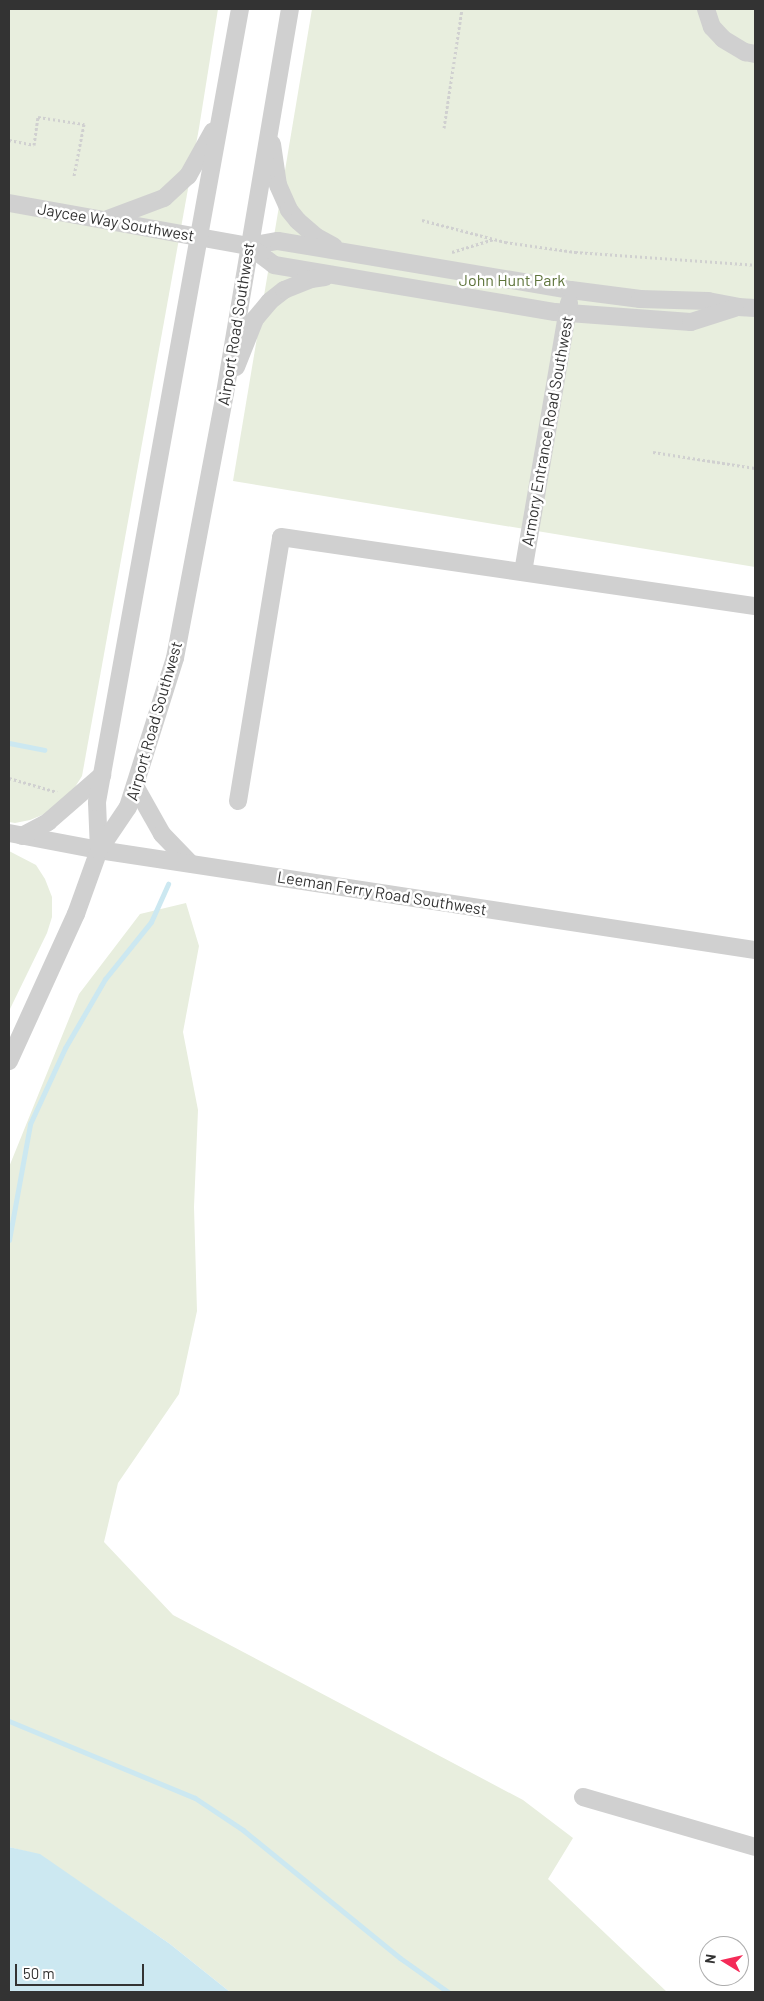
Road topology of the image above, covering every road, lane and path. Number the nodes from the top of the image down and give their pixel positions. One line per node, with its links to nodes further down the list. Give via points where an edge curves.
1 (240, 9): 6 (street, Airport Road Southwest)
2 (290, 9): 7 (street, Airport Road Southwest)
3 (462, 9): 8 (path)
4 (706, 9): 5 (street, via 712,27 723,39)
5 (755, 54)
6 (222, 110): 12 (street, via 188,176 164,198); 14 (street, Airport Road Southwest)
7 (272, 116): 16 (street, Airport Road Southwest); 17 (street, via 278,185 289,210 315,236)
8 (444, 128)
9 (9, 140): 10 (path, via 34,145 38,117 84,124)
10 (74, 176)
11 (9, 203): 12 (street, Jaycee Way Southwest)
12 (106, 220): 14 (street, Jaycee Way Southwest)
13 (422, 220): 15 (path)
14 (200, 237): 16 (street, Jaycee Way Southwest); 29 (street, Airport Road Southwest, via 156,465)
15 (495, 239): 18 (path); 19 (path, via 606,256)
16 (249, 246): 17 (street, via 278,241); 20 (street, via 274,265); 24 (street, Airport Road Southwest)
17 (342, 252): 21 (street)
18 (445, 254)
19 (755, 265)
20 (338, 276): 23 (street); 24 (street, via 311,279 284,290 270,301 256,319)
21 (571, 290): 22 (street, via 640,299 708,301); 23 (street, Armory Entrance Road Southwest)
22 (747, 308): 23 (street, via 691,322)
23 (567, 313): 27 (street, Armory Entrance Road Southwest)
24 (225, 393): 31 (street, Airport Road Southwest, via 175,658)
25 (653, 452): 26 (path)
26 (755, 468)
27 (523, 572): 28 (street); 33 (street, via 281,537)
28 (755, 606)
29 (102, 776): 34 (street, via 54,818); 35 (street, Airport Road Southwest, via 97,802)
30 (9, 778): 32 (path)
31 (135, 786): 35 (street, Airport Road Southwest, via 128,807); 36 (street, via 162,834)
32 (60, 792)
33 (238, 801)
34 (16, 834): 35 (street, Leeman Ferry Road Southwest)
35 (99, 850): 36 (street, Leeman Ferry Road Southwest); 38 (street, via 76,914)
36 (190, 863): 37 (street, Leeman Ferry Road Southwest)
37 (755, 950)
38 (9, 1061)
39 (583, 1797): 40 (street)
40 (755, 1847)

